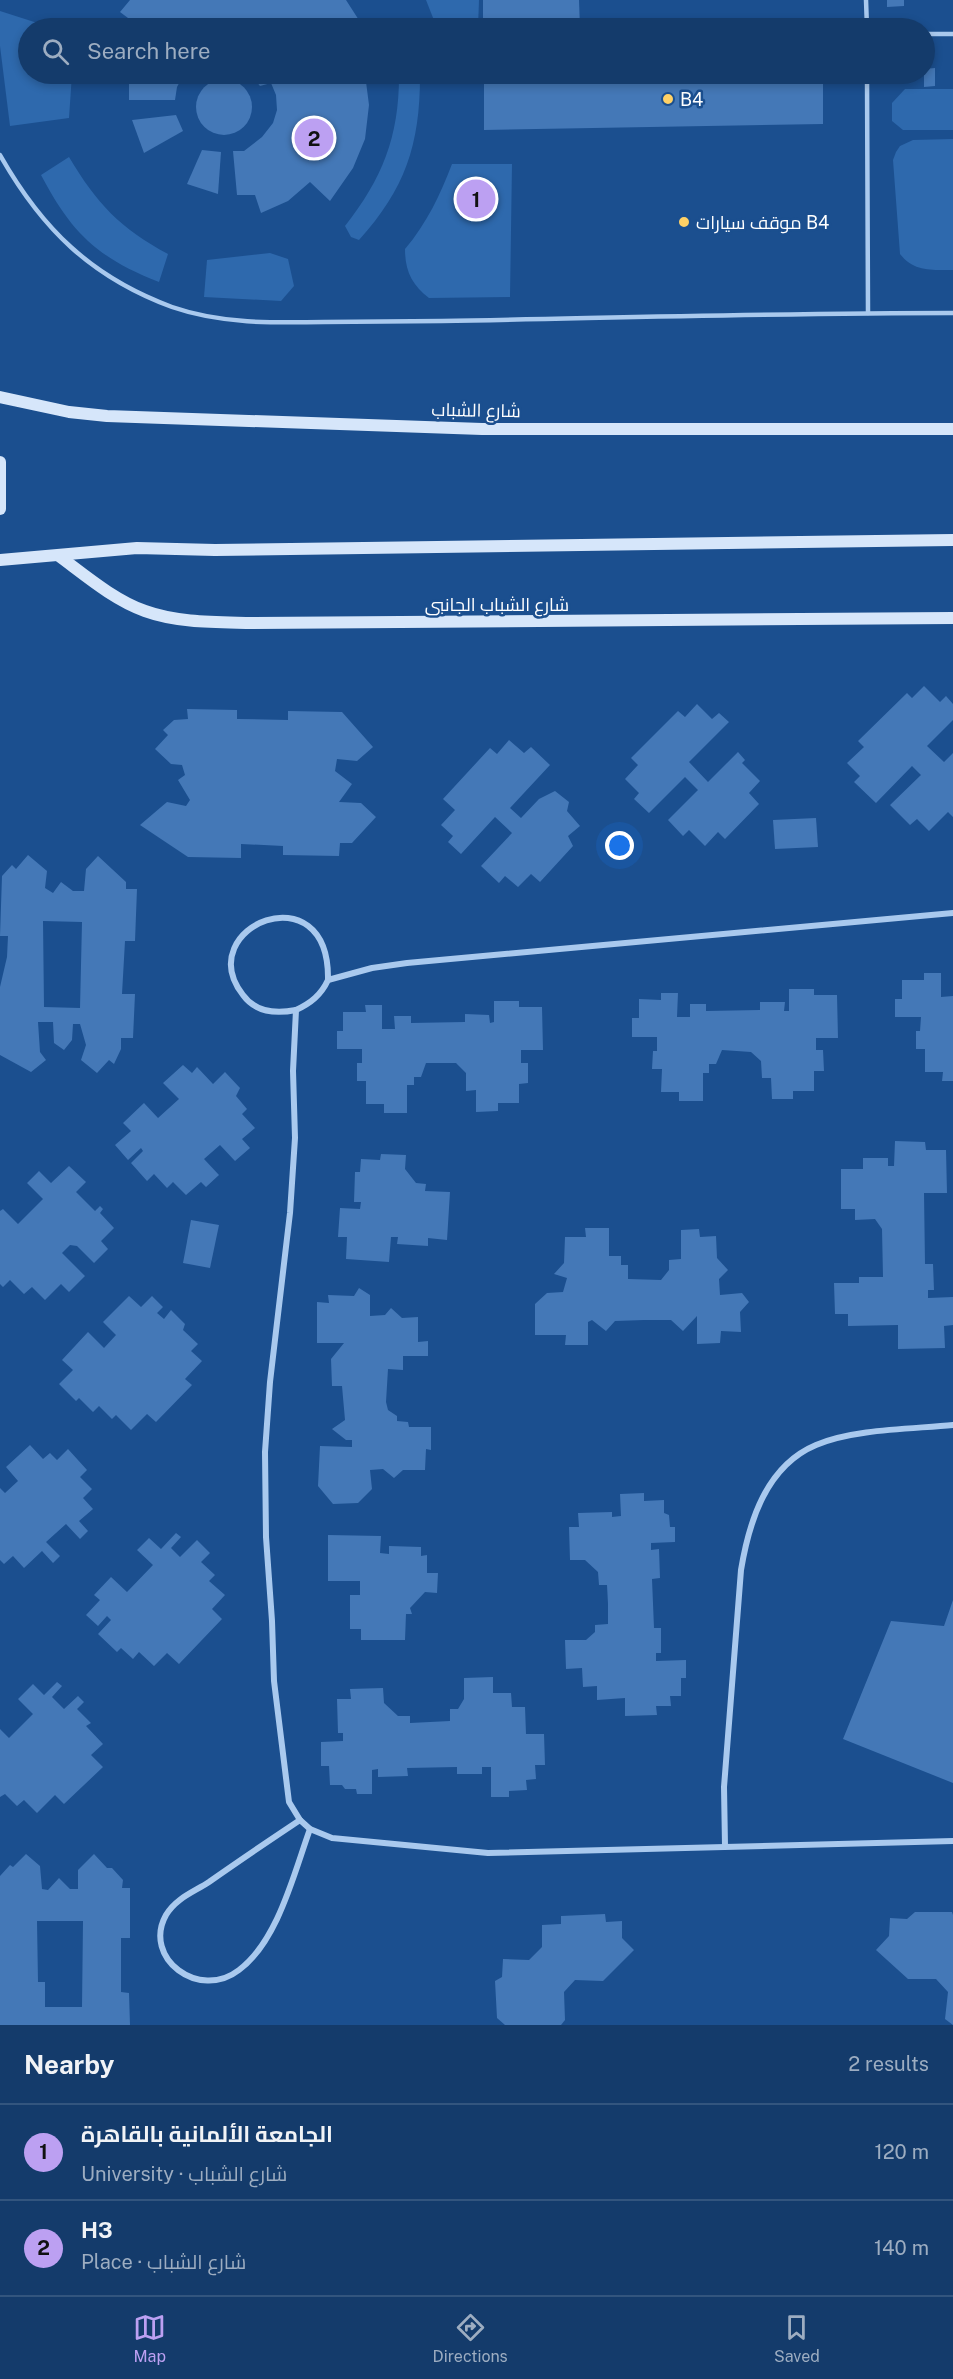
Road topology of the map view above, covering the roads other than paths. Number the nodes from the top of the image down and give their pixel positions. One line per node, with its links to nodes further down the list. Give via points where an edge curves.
1 (866, 0): 2 (lane)
2 (867, 18)
3 (935, 34): 4 (lane)
4 (953, 34)
5 (867, 84): 7 (lane)
6 (0, 155): 7 (lane, via 21,191 51,228 86,260 126,286 201,315 267,323)
7 (868, 313): 8 (lane)
8 (953, 313)
9 (0, 397): 10 (main road, شارع الشباب, via 107,416 459,428)
10 (953, 429)
11 (0, 462): 12 (main road)
12 (0, 509)
13 (953, 540): 14 (main road, via 137,548)
14 (59, 556): 15 (main road); 16 (main road, شارع الشباب الجانبى, via 110,593 146,612 191,620 252,623)
15 (0, 560)
16 (953, 618)
17 (953, 913): 18 (street, via 407,963)
18 (328, 980): 19 (street, via 309,1005); 19 (street, via 324,947 301,922 267,918 251,926 232,954 231,972 237,988 263,1010)
19 (296, 1010): 21 (street, via 290,1213 265,1452 274,1681 289,1802)
20 (953, 1425): 24 (street, via 852,1435 816,1445 789,1462 761,1499 746,1538 741,1570 724,1787)
21 (300, 1820): 22 (street); 22 (street, via 176,1902 165,1916 161,1934 164,1952 174,1968 189,1978 207,1982 225,1979 240,1970 278,1917)
22 (310, 1829): 24 (street, via 333,1838 488,1853)
23 (953, 1841): 24 (street)
24 (725, 1846)

